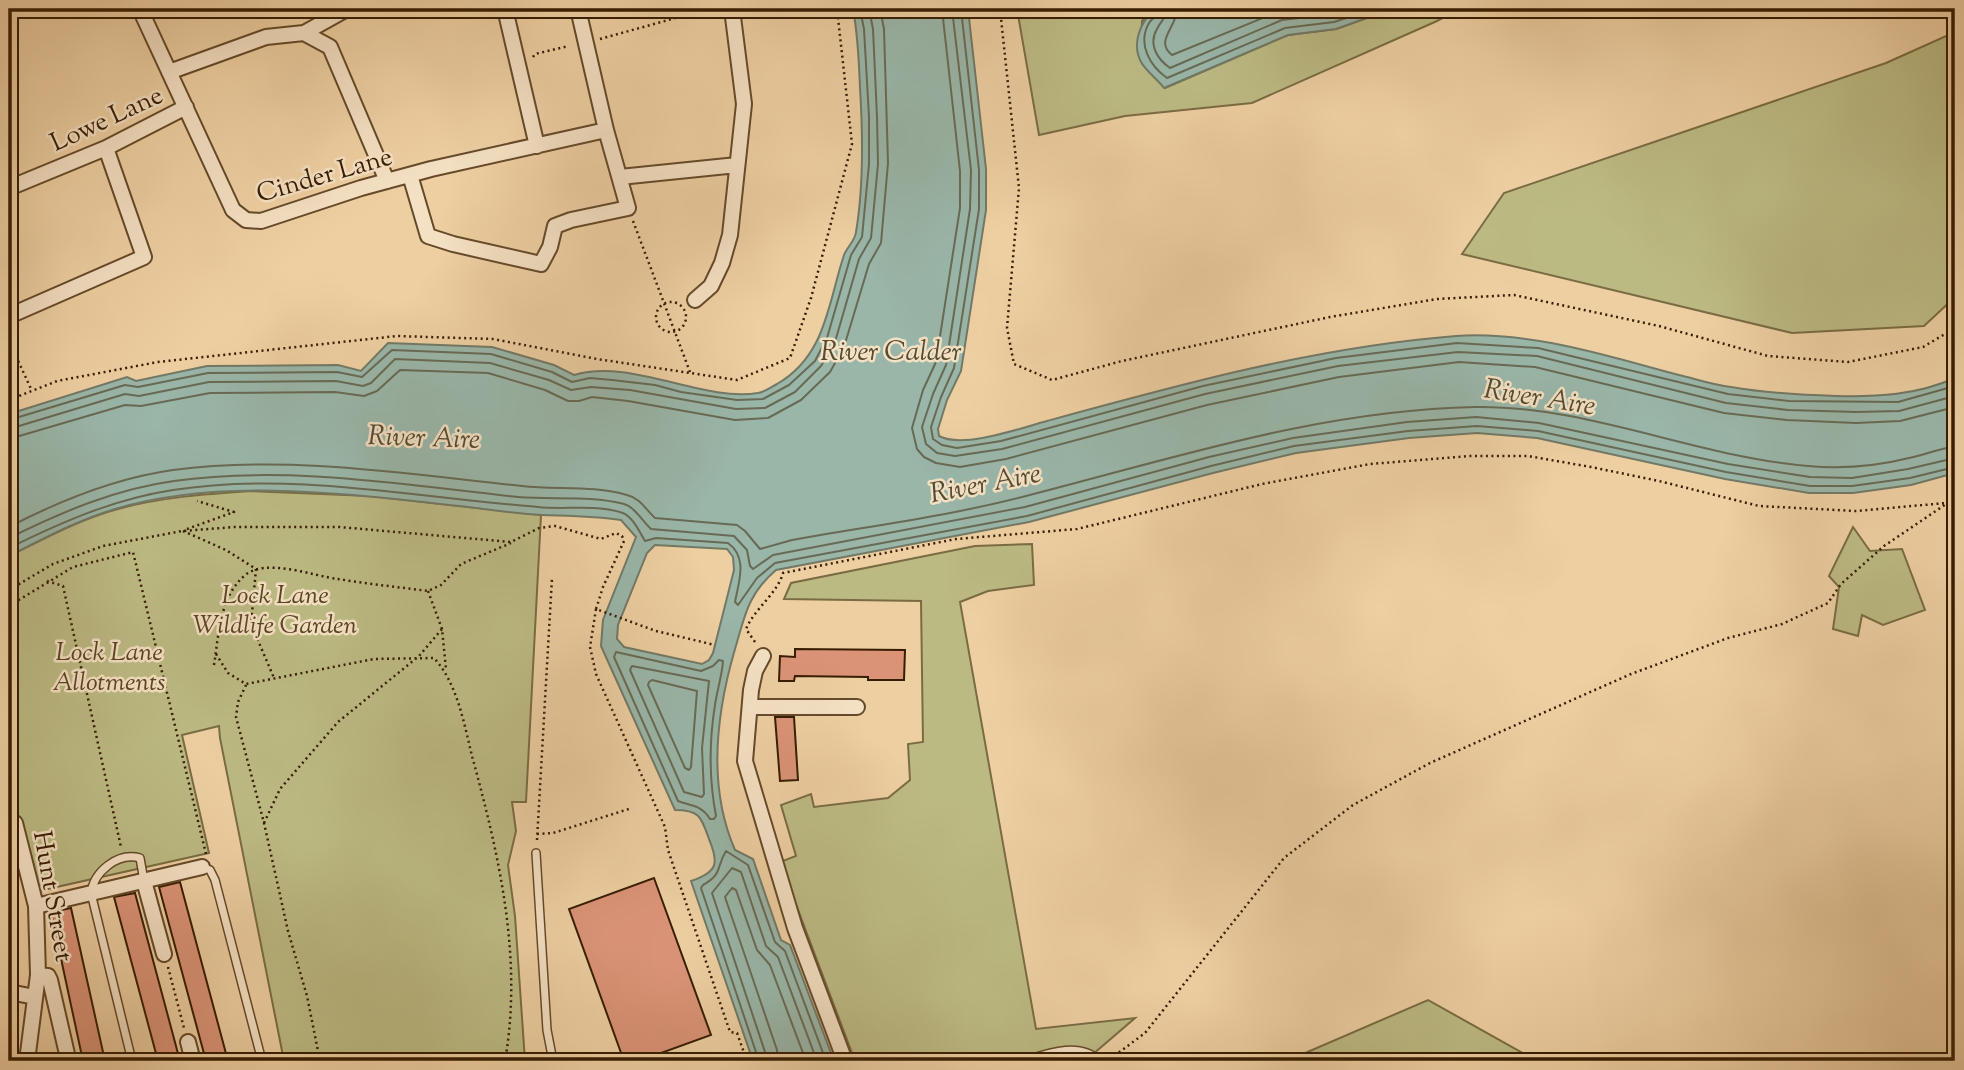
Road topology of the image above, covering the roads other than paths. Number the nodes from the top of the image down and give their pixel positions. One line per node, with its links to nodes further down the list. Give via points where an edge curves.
1 (140, 9): 7 (street, Cinder Lane)
2 (347, 9): 6 (street)
3 (505, 9): 10 (street)
4 (578, 9): 9 (street)
5 (732, 9): 12 (street, via 744,104)
6 (303, 33): 7 (street, via 266,37); 15 (street, via 330,47)
7 (169, 72): 8 (street, Cinder Lane)
8 (186, 107): 11 (street, Lowe Lane); 15 (street, Cinder Lane, via 233,210 246,220 261,221)
9 (606, 131): 10 (street, Cinder Lane); 14 (street)
10 (537, 146): 13 (street, Cinder Lane)
11 (106, 148): 16 (street, Lowe Lane); 18 (street, via 144,257)
12 (737, 165): 14 (street); 17 (street, via 730,235 722,263 711,286)
13 (410, 175): 14 (street, via 428,236 541,264 555,226 628,208); 15 (street, Cinder Lane)
14 (620, 177)
15 (387, 181)
16 (9, 188)
17 (695, 300)
18 (9, 316)
19 (763, 656): 20 (street, via 755,671)
20 (750, 707): 21 (street); 39 (street, via 745,761 795,928)
21 (857, 707)
22 (12, 824): 27 (street, Hunt Street)
23 (536, 853): 38 (lane)
24 (206, 868): 25 (street); 37 (lane, via 215,880)
25 (144, 881): 26 (street); 26 (lane, via 140,858 135,856 98,873); 28 (street)
26 (91, 893): 27 (street); 35 (lane)
27 (36, 906): 29 (street, Hunt Street)
28 (164, 954)
29 (38, 975): 31 (street); 33 (street, Hunt Street, via 50,980)
30 (9, 992): 31 (street)
31 (35, 997): 34 (street)
32 (188, 1042): 36 (street)
33 (67, 1054)
34 (27, 1061)
35 (132, 1061)
36 (193, 1061)
37 (261, 1061)
38 (553, 1061)
39 (845, 1061)
40 (1024, 1061): 41 (lane, via 1077,1050)
41 (1099, 1061)

